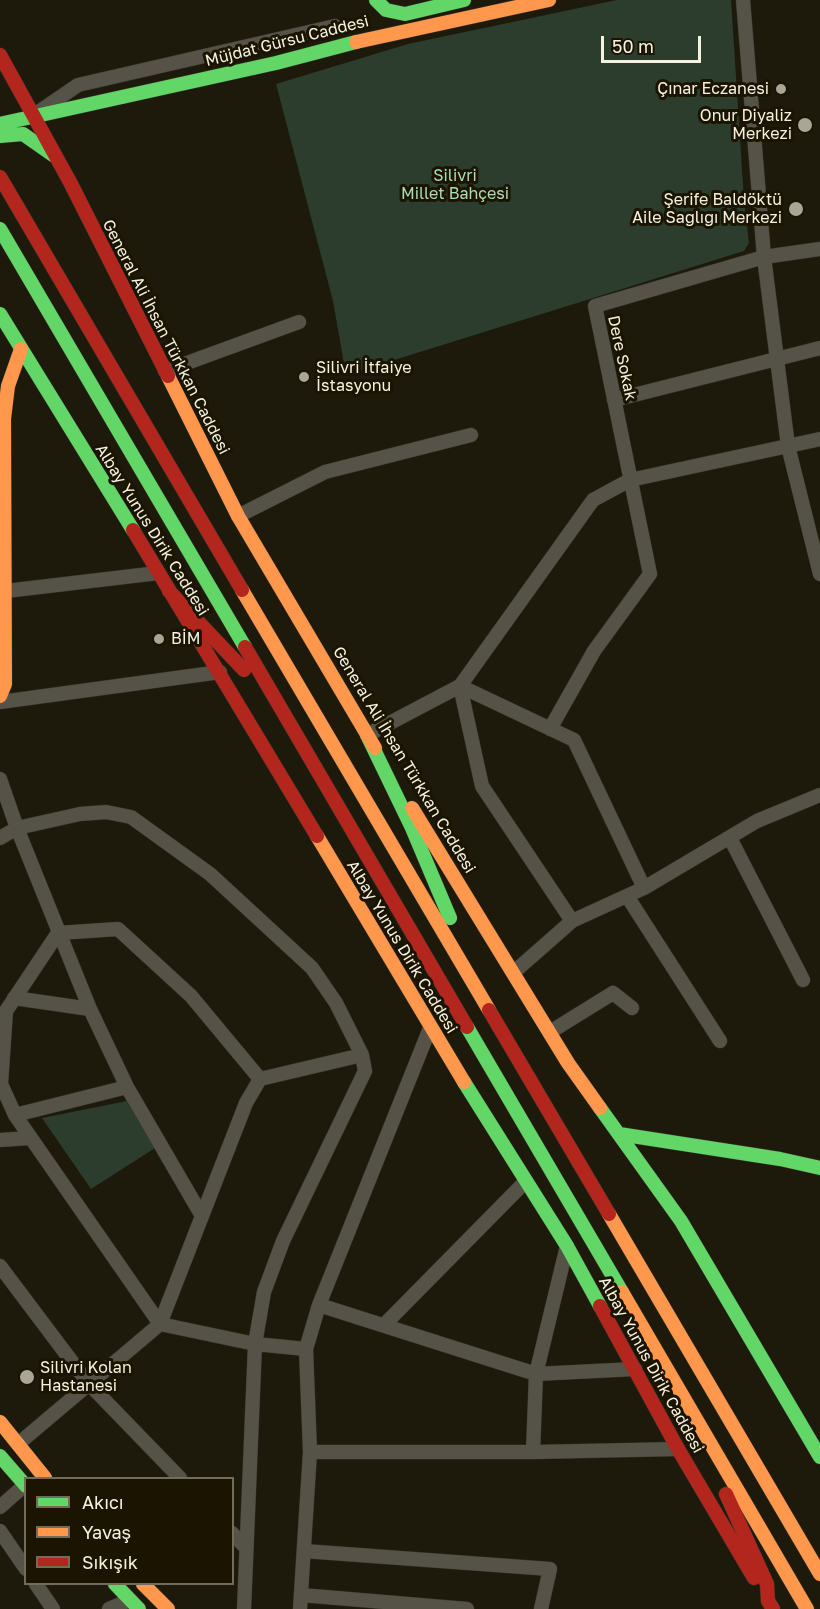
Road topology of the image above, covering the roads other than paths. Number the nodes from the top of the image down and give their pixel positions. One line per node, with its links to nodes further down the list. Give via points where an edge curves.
1 (368, 0): 7 (main road, via 373,13)
2 (376, 0): 3 (main road, Müjdat Gürsu Caddesi, via 386,10 405,14)
3 (464, 0)
4 (549, 0): 7 (main road, Müjdat Gürsu Caddesi)
5 (743, 0): 16 (street)
6 (335, 26): 9 (street, via 78,85)
7 (400, 31): 9 (main road, Müjdat Gürsu Caddesi, via 276,63)
8 (0, 55): 9 (main road, General Ali İhsan Türkkan Caddesi)
9 (34, 115): 10 (main road, Müjdat Gürsu Caddesi); 12 (main road, General Ali İhsan Türkkan Caddesi)
10 (0, 124)
11 (0, 136): 12 (main road, via 23,134)
12 (56, 157): 22 (main road, General Ali İhsan Türkkan Caddesi)
13 (0, 177): 52 (main road)
14 (0, 230): 38 (main road)
15 (820, 249): 16 (street, Dere Sokak)
16 (764, 257): 21 (street); 24 (street, Dere Sokak, via 595,306)
17 (0, 314): 20 (main road, Albay Yunus Dirik Caddesi)
18 (299, 322): 22 (street)
19 (820, 348): 21 (street)
20 (21, 349): 23 (main road); 30 (main road, Albay Yunus Dirik Caddesi)
21 (777, 358): 24 (street); 27 (street)
22 (165, 371): 29 (main road, General Ali İhsan Türkkan Caddesi)
23 (4, 386): 32 (main road)
24 (614, 400): 28 (street, Dere Sokak)
25 (471, 435): 29 (street, via 325,472)
26 (820, 439): 27 (street)
27 (788, 446): 28 (street); 31 (street)
28 (630, 480): 35 (street, via 593,500); 39 (street, Dere Sokak, via 650,574 594,651)
29 (238, 516): 40 (main road, General Ali İhsan Türkkan Caddesi)
30 (158, 573): 32 (street); 33 (main road, Albay Yunus Dirik Caddesi)
31 (820, 574)
32 (6, 591): 36 (main road, via 5,684)
33 (169, 591): 34 (main road, Albay Yunus Dirik Caddesi); 38 (main road)
34 (220, 672): 37 (street); 56 (main road, Albay Yunus Dirik Caddesi)
35 (460, 686): 39 (street); 40 (street); 48 (street, via 482,786)
36 (0, 696)
37 (0, 702)
38 (276, 705): 82 (main road)
39 (550, 729): 46 (street, via 574,740)
40 (367, 735): 50 (main road, General Ali İhsan Türkkan Caddesi); 52 (main road, via 412,828)
41 (0, 779): 43 (street)
42 (820, 795): 45 (street, via 757,821)
43 (17, 828): 44 (street); 49 (street); 59 (street, via 80,814 106,812 130,818 210,874 312,968 336,1003)
44 (0, 838)
45 (730, 838): 46 (street); 51 (street)
46 (644, 888): 47 (street)
47 (627, 896): 48 (street); 58 (street)
48 (572, 921): 50 (street)
49 (58, 933): 53 (street); 55 (street); 60 (street, via 118,929 191,996)
50 (514, 972): 57 (main road, General Ali İhsan Türkkan Caddesi)
51 (804, 981)
52 (478, 991): 97 (main road)
53 (14, 998): 55 (street); 62 (street, via 6,1011 1,1084)
54 (632, 1008): 57 (street, via 613,993)
55 (90, 1009): 61 (street)
56 (430, 1028): 67 (main road, Albay Yunus Dirik Caddesi); 71 (street)
57 (550, 1032): 63 (main road, General Ali İhsan Türkkan Caddesi)
58 (720, 1041)
59 (362, 1055): 60 (street); 74 (street, via 365,1071 283,1241 268,1282)
60 (260, 1079): 68 (street, via 246,1103)
61 (127, 1087): 62 (street); 68 (street)
62 (15, 1115): 64 (street)
63 (619, 1134): 66 (main road); 86 (main road, General Ali İhsan Türkkan Caddesi, via 681,1221)
64 (29, 1138): 65 (street); 72 (street)
65 (0, 1140)
66 (820, 1168)
67 (526, 1181): 69 (main road, Albay Yunus Dirik Caddesi); 73 (street)
68 (202, 1216): 72 (street)
69 (567, 1245): 76 (main road, Albay Yunus Dirik Caddesi); 77 (street)
70 (0, 1266): 78 (street)
71 (319, 1305): 73 (street); 75 (street)
72 (160, 1324): 74 (street); 78 (street)
73 (384, 1325): 77 (street)
74 (255, 1344): 75 (street); 94 (street)
75 (306, 1349): 83 (street)
76 (634, 1369): 77 (street); 81 (main road, Albay Yunus Dirik Caddesi)
77 (536, 1374): 84 (street)
78 (88, 1383): 80 (street); 88 (street)
79 (0, 1422): 80 (main road)
80 (18, 1444): 87 (main road)
81 (678, 1449): 84 (street); 103 (main road, Albay Yunus Dirik Caddesi)
82 (714, 1451): 103 (main road, via 732,1512 767,1584); 111 (main road)
83 (309, 1452): 84 (street); 95 (street)
84 (533, 1452)
85 (0, 1456): 89 (main road)
86 (820, 1457)
87 (43, 1477)
88 (178, 1477)
89 (24, 1484)
90 (24, 1486): 91 (street)
91 (0, 1507)
92 (0, 1531): 96 (street)
93 (234, 1535): 94 (street)
94 (246, 1548): 107 (street)
95 (304, 1551): 101 (street); 110 (street, via 550,1569)
96 (24, 1566)
97 (820, 1574)
98 (37, 1585): 104 (street)
99 (116, 1585): 102 (main road)
100 (144, 1585): 106 (main road)
101 (301, 1595): 108 (street); 109 (street)
102 (135, 1605): 105 (street)
103 (770, 1606)
104 (53, 1609)
105 (109, 1609)
106 (168, 1609)
107 (244, 1609)
108 (300, 1609)
109 (467, 1609)
110 (541, 1609)
111 (807, 1609)

